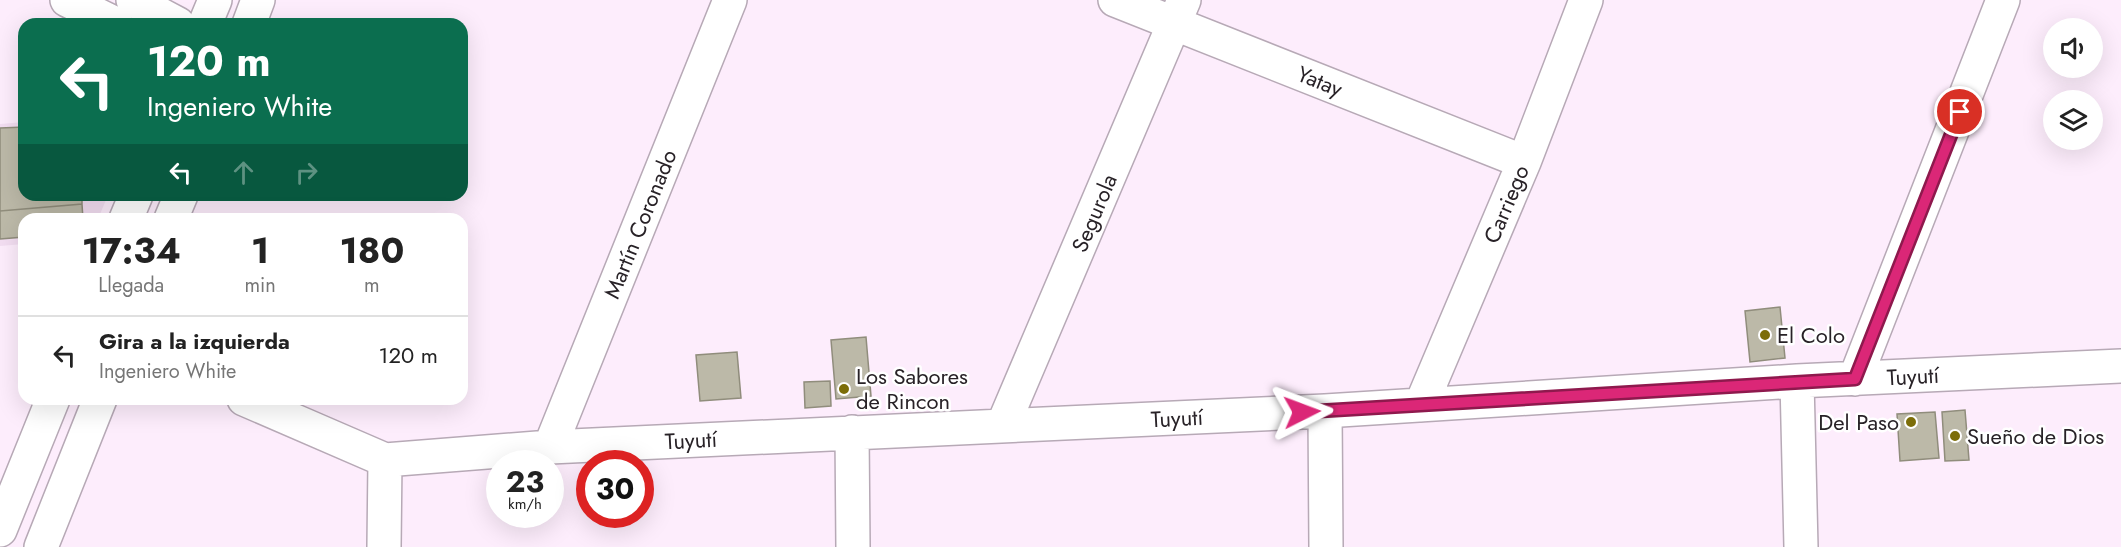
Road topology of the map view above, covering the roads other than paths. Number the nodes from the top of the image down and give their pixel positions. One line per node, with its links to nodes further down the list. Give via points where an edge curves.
1 (67, 0): 10 (street)
2 (133, 0): 11 (street)
3 (215, 0): 12 (street)
4 (258, 0): 13 (street)
5 (730, 0): 25 (street, Martín Coronado)
6 (1115, 0): 9 (street, Yatay)
7 (1586, 0): 14 (street, Carriego)
8 (2003, 0): 16 (street)
9 (1180, 12): 14 (street, Yatay); 23 (street, Segurola)
10 (104, 18)
11 (167, 18)
12 (208, 18)
13 (251, 18)
14 (1524, 162): 21 (street, Carriego)
15 (2121, 366): 16 (street, Tuyutí)
16 (1855, 379): 17 (street, Tuyutí)
17 (1797, 381): 21 (street, Tuyutí); 32 (street)
18 (50, 405): 27 (street)
19 (98, 405): 28 (street)
20 (258, 405): 26 (street, Tuyutí)
21 (1421, 405): 22 (street, Tuyutí)
22 (1325, 411): 23 (street, Tuyutí); 31 (street)
23 (1003, 425): 24 (street, Tuyutí)
24 (852, 432): 25 (street, Tuyutí); 30 (street)
25 (550, 447): 26 (street, Tuyutí)
26 (385, 460): 29 (street)
27 (2, 519)
28 (41, 547)
29 (384, 547)
30 (853, 547)
31 (1326, 547)
32 (1801, 547)

